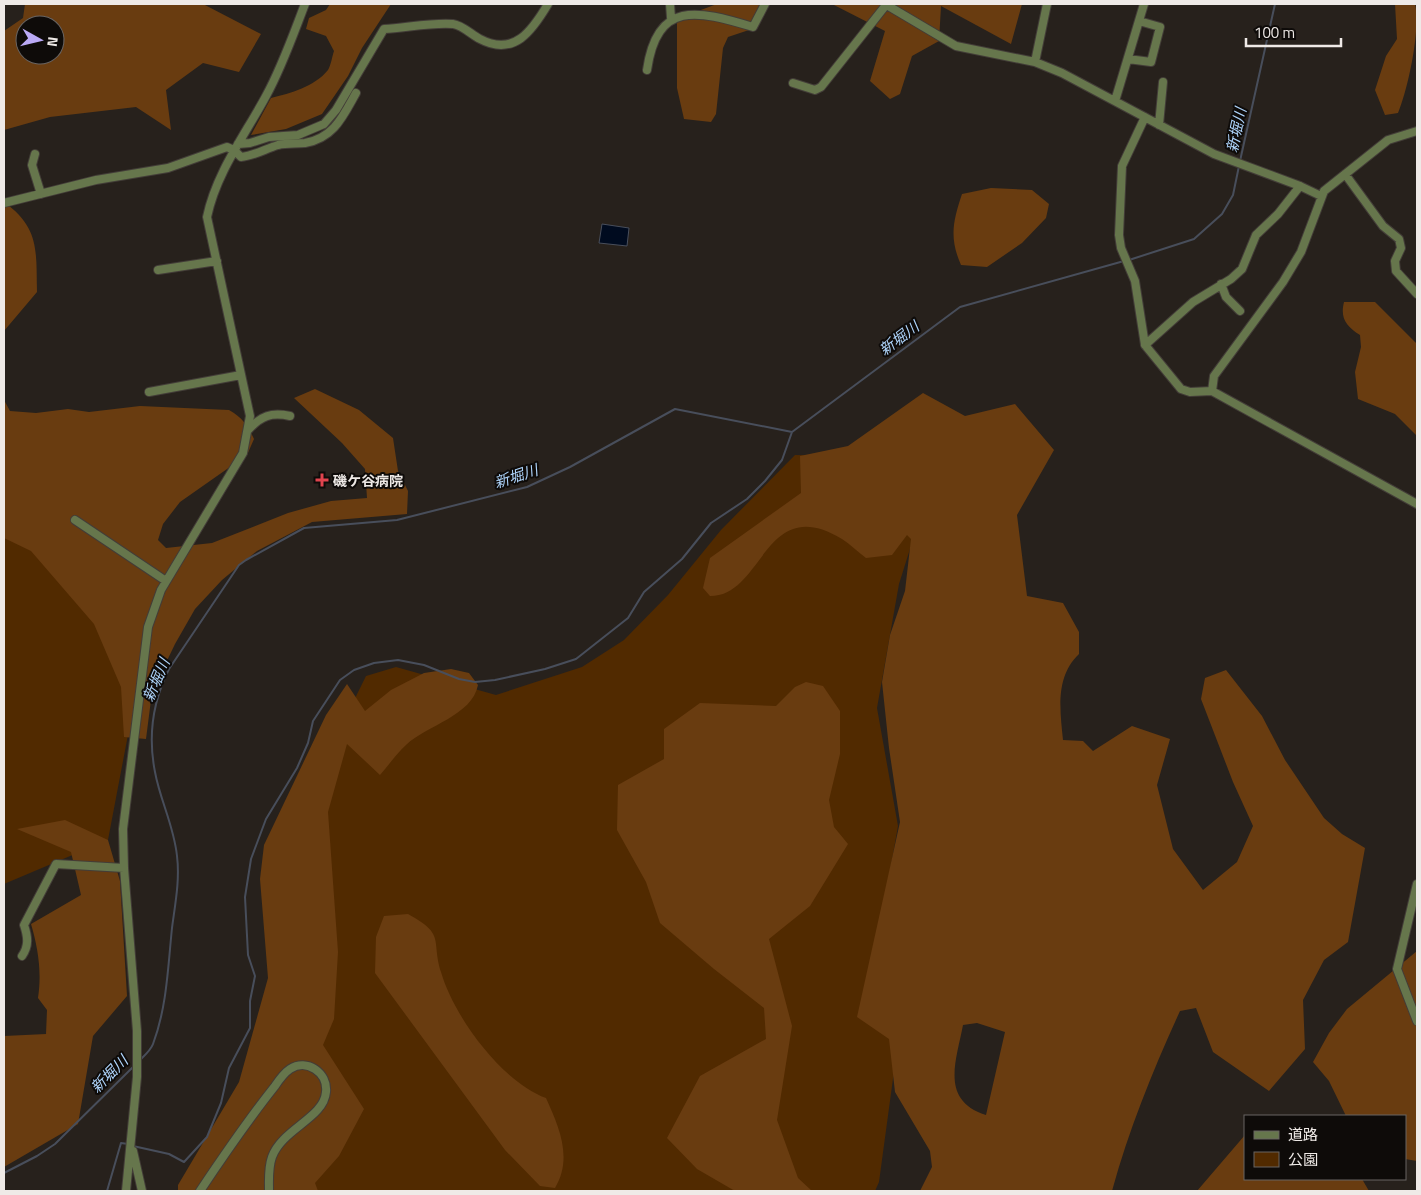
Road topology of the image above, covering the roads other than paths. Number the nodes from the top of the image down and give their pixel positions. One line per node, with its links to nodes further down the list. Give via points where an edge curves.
1 (305, 4): 20 (street, via 266,95)
2 (548, 4): 20 (street, via 532,27 508,46 493,45 455,24 384,29 336,110 324,124 298,135 268,137)
3 (670, 4): 8 (street)
4 (764, 4): 8 (street, via 753,27 706,13)
5 (885, 4): 11 (street, via 956,46); 14 (street, via 821,86 815,90)
6 (1047, 4): 11 (street)
7 (1144, 4): 9 (street)
8 (671, 18): 12 (street, via 653,39)
9 (1139, 21): 10 (street); 10 (street, via 1160,27 1151,62)
10 (1128, 59): 16 (street)
11 (1035, 62): 16 (street)
12 (646, 70)
13 (1163, 82): 18 (street)
14 (793, 84)
15 (356, 93): 20 (street, via 334,130 322,138 266,148 251,156 241,157)
16 (1115, 102): 17 (street)
17 (1145, 117): 18 (street); 32 (street, via 1122,166 1120,235 1121,248 1135,282)
18 (1159, 125): 23 (street, via 1214,154)
19 (1417, 131): 22 (street, via 1388,140)
20 (236, 147): 24 (street, via 227,147 168,168 96,180); 27 (street, via 211,196 207,217)
21 (34, 154): 24 (street, via 32,165)
22 (1345, 174): 25 (street); 30 (street, via 1383,226 1399,239 1401,248 1395,262 1396,271)
23 (1300, 186): 25 (street); 29 (street, via 1256,235 1242,269)
24 (41, 194): 26 (street)
25 (1321, 196): 34 (street, via 1301,252 1214,376)
26 (4, 203)
27 (217, 261): 28 (street); 33 (street)
28 (158, 270)
29 (1221, 284): 31 (street, via 1226,297); 32 (street, via 1193,302)
30 (1417, 294)
31 (1240, 311)
32 (1145, 345): 34 (street, via 1182,389)
33 (241, 375): 35 (street); 37 (street, via 250,416)
34 (1212, 391): 38 (street)
35 (149, 392)
36 (290, 416): 37 (street, via 267,415)
37 (248, 430): 40 (street, via 243,453)
38 (1417, 504)
39 (76, 520): 40 (street)
40 (166, 581): 41 (street, via 148,627 124,829)
41 (124, 868): 43 (street, via 56,864 24,926 28,936); 45 (street, via 137,1031)
42 (1417, 884): 44 (street, via 1397,969)
43 (22, 956)
44 (1417, 1021)
45 (131, 1144): 46 (street); 47 (street)
46 (126, 1191)
47 (142, 1191)
48 (200, 1191): 49 (street, via 277,1083 296,1067 317,1069 326,1086 325,1100 322,1107 287,1134 274,1152 269,1168)
49 (269, 1191)

